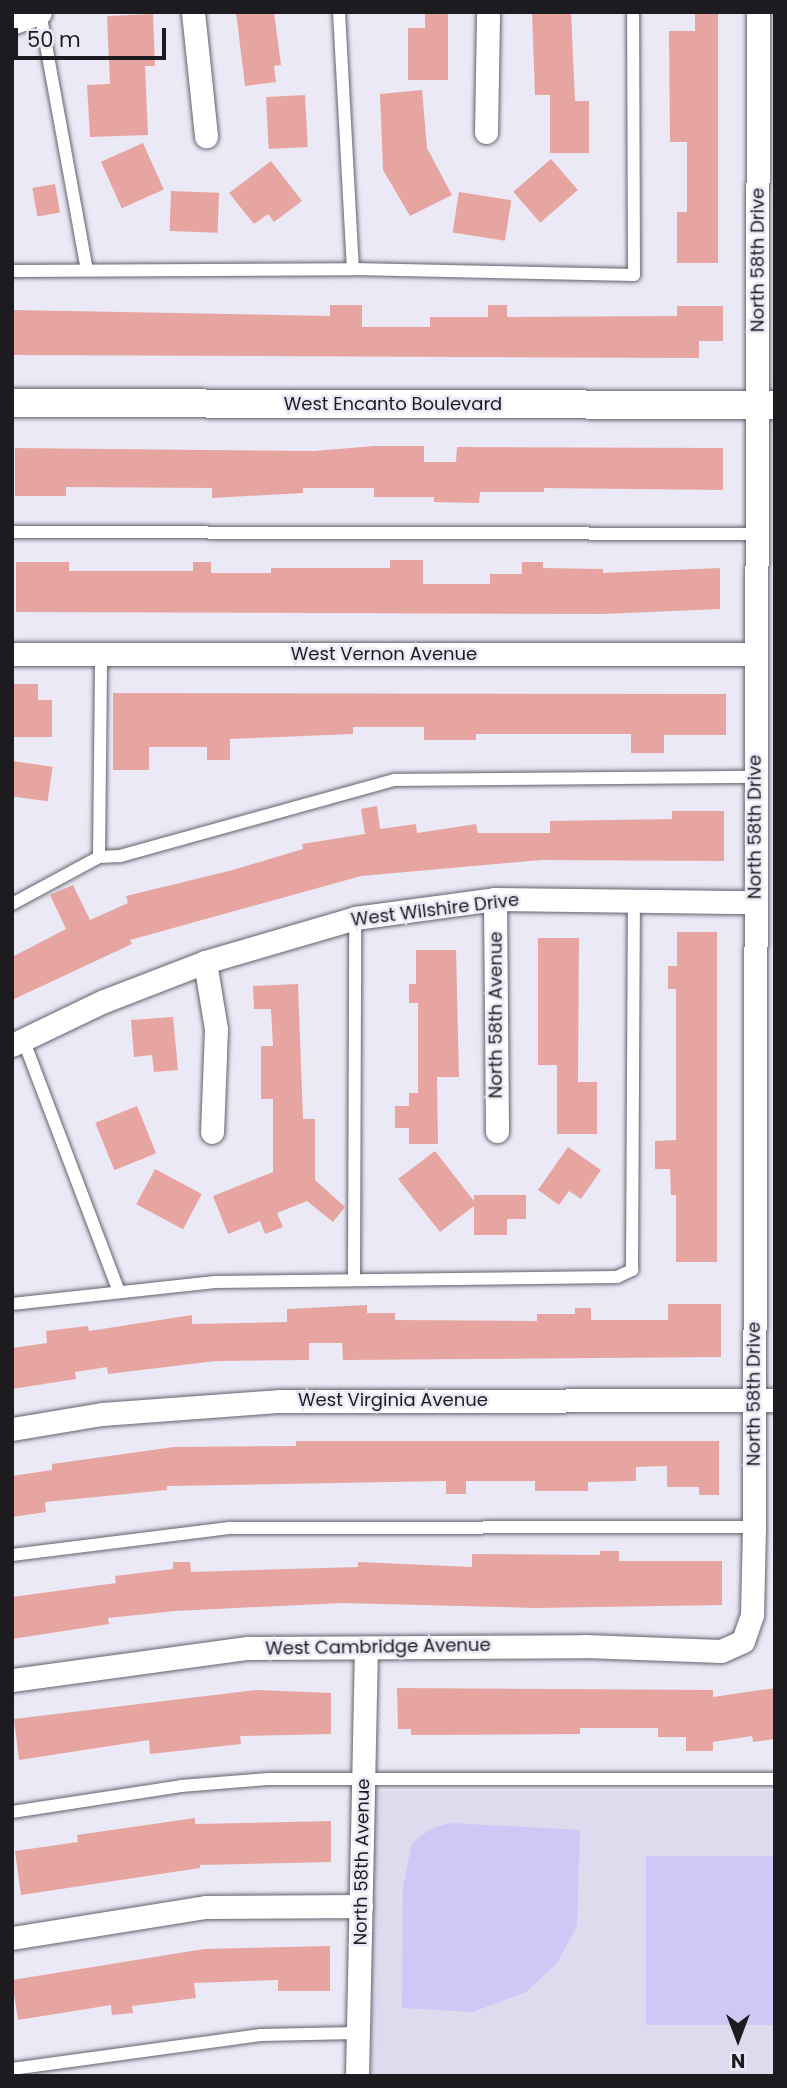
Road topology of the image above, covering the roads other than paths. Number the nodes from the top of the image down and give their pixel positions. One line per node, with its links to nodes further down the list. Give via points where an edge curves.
1 (40, 12): 7 (street); 11 (lane)
2 (193, 12): 9 (street)
3 (339, 12): 10 (lane)
4 (488, 12): 8 (street)
5 (633, 12): 10 (lane, via 634,275)
6 (758, 12): 14 (street, North 58th Drive)
7 (12, 23)
8 (486, 132)
9 (206, 136)
10 (353, 269): 11 (lane)
11 (87, 270): 12 (lane)
12 (12, 271)
13 (12, 403): 14 (street, West Encanto Boulevard)
14 (766, 405): 16 (street, North 58th Drive)
15 (12, 532): 16 (lane)
16 (757, 534): 18 (street, North 58th Drive)
17 (12, 654): 19 (street, West Vernon Avenue)
18 (756, 654): 19 (street, West Vernon Avenue); 20 (street, North 58th Drive)
19 (102, 655): 21 (lane)
20 (754, 777): 21 (lane, via 394,780 120,856); 24 (street, North 58th Drive)
21 (99, 857): 25 (lane)
22 (634, 898): 23 (street, West Wilshire Drive); 24 (street, West Wilshire Drive); 31 (lane, via 632,1270 617,1277)
23 (495, 899): 26 (street, West Wilshire Drive); 29 (street, North 58th Avenue)
24 (755, 902): 34 (street, North 58th Drive)
25 (12, 904)
26 (355, 918): 27 (street, West Wilshire Drive); 31 (lane)
27 (205, 962): 28 (street, West Wilshire Drive, via 104,1000); 30 (street, via 216,1029)
28 (18, 1042): 32 (lane)
29 (497, 1131)
30 (212, 1132)
31 (354, 1278): 32 (lane)
32 (118, 1289): 33 (lane)
33 (12, 1304)
34 (764, 1400): 35 (street, West Virginia Avenue, via 281,1401 102,1414); 36 (street, North 58th Drive)
35 (12, 1429)
36 (754, 1527): 37 (lane, via 229,1528); 38 (street, North 58th Drive, via 752,1615)
37 (12, 1555)
38 (743, 1641): 39 (street, West Cambridge Avenue, via 721,1651 584,1646)
39 (366, 1648): 40 (street, West Cambridge Avenue, via 247,1648); 41 (street, North 58th Avenue)
40 (12, 1680)
41 (364, 1777): 42 (lane); 43 (lane, via 181,1786); 44 (street, North 58th Avenue)
42 (775, 1779)
43 (12, 1812)
44 (361, 1906): 45 (street, via 206,1907); 46 (street, North 58th Avenue)
45 (12, 1938)
46 (358, 2034): 47 (lane, via 261,2035); 48 (street, North 58th Avenue)
47 (12, 2069)
48 (357, 2076)

